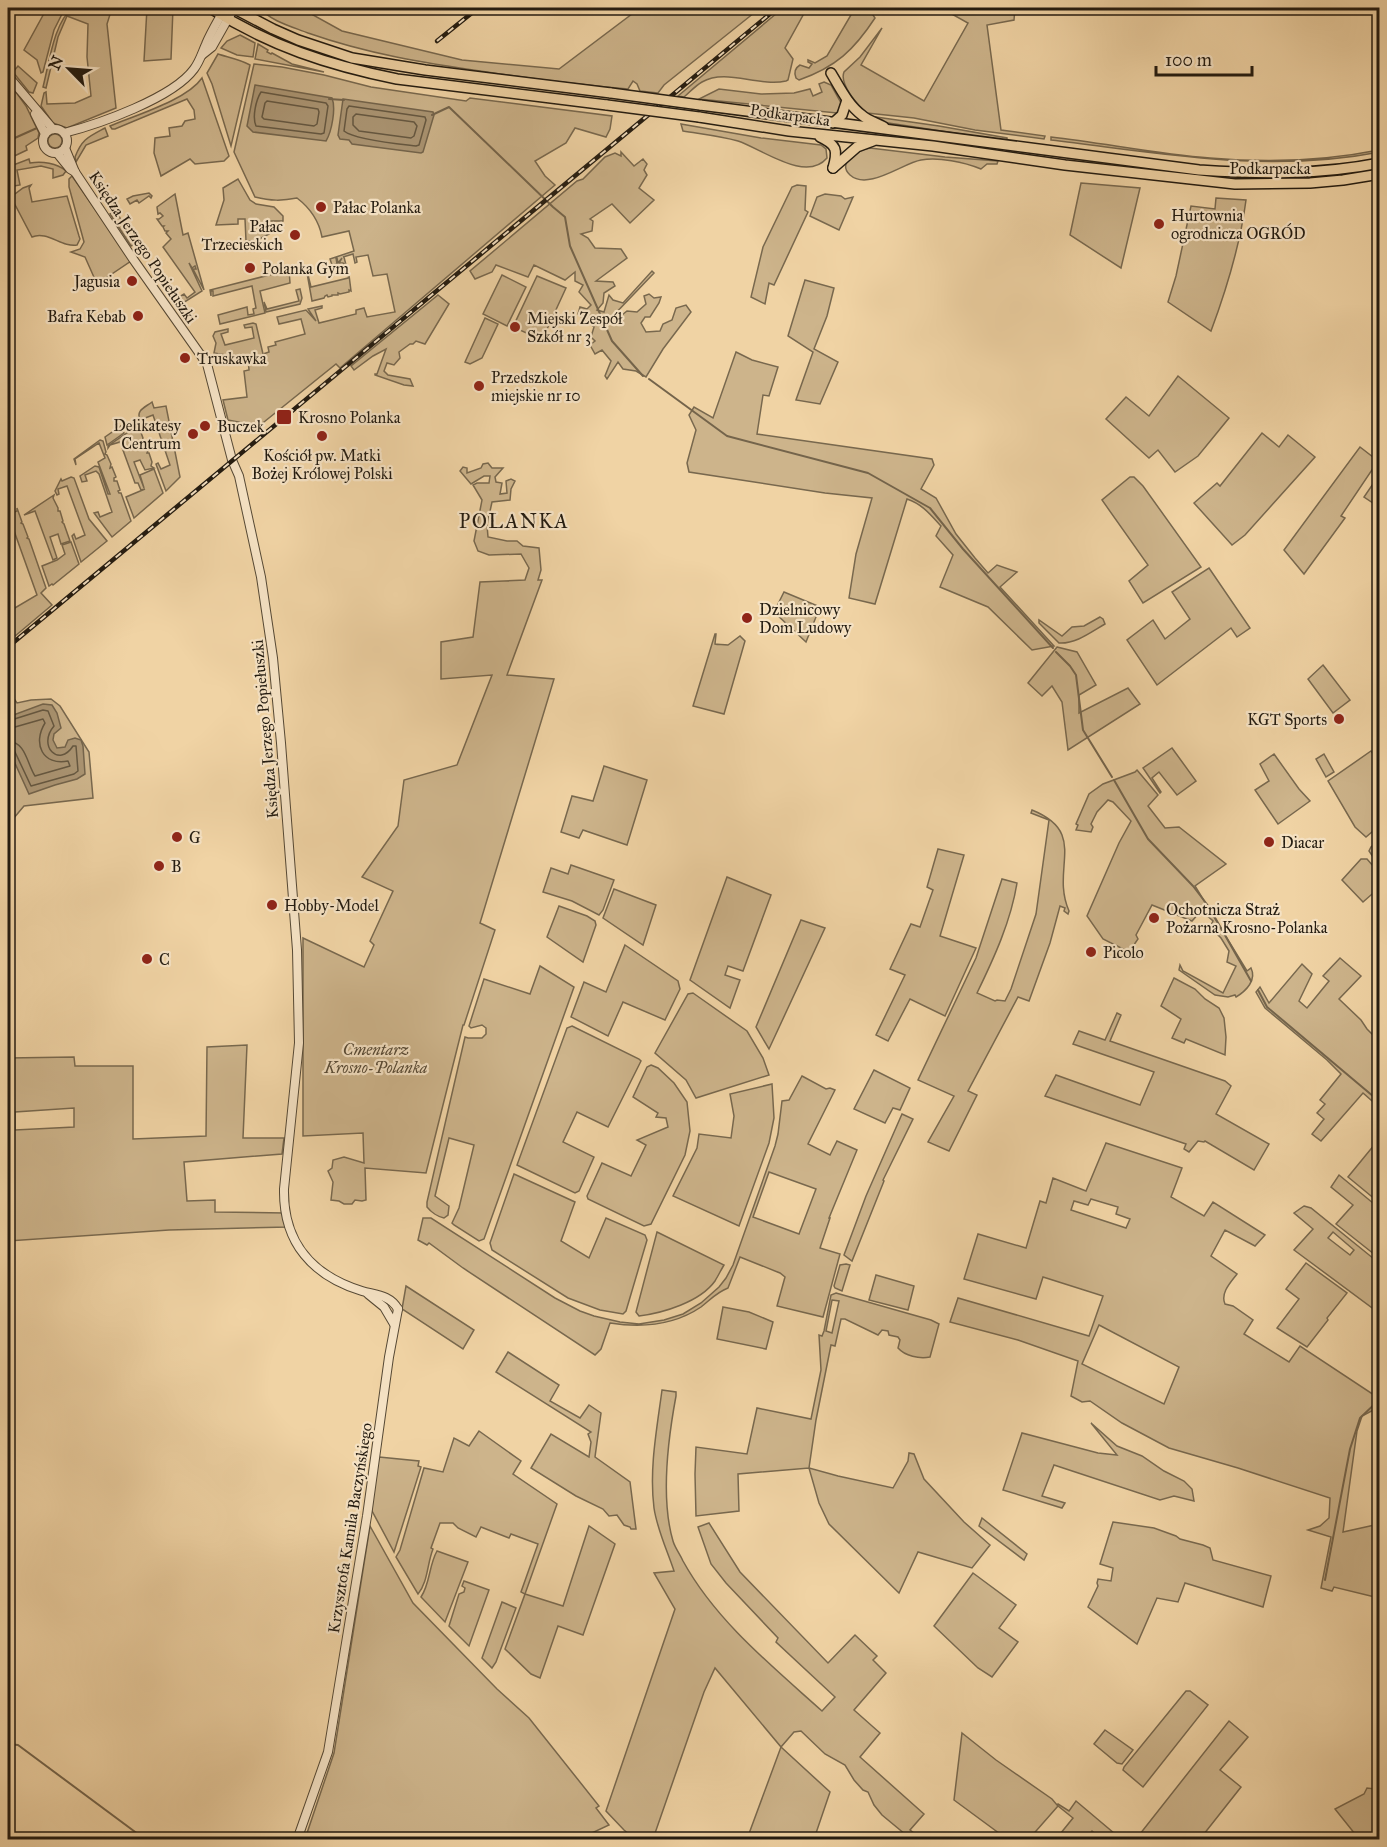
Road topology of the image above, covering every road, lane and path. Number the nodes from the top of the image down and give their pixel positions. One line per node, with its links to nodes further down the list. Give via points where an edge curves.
1 (210, 8): 3 (main road, Podkarpacka)
2 (234, 8): 3 (street); 8 (main road, Podkarpacka, bridge, via 298,40 352,58)
3 (225, 14): 11 (main road, Podkarpacka, bridge, via 291,51 397,79); 13 (street, via 184,81)
4 (831, 73): 6 (main road)
5 (8, 76): 7 (street)
6 (847, 100): 8 (main road, via 842,115); 10 (main road, via 862,116)
7 (31, 104): 9 (street); 12 (street)
8 (832, 123): 10 (main road, Podkarpacka)
9 (53, 129): 12 (street); 13 (street, via 58,129)
10 (889, 130): 16 (main road, Podkarpacka, via 1249,173 1300,173)
11 (810, 133): 14 (main road, Podkarpacka); 14 (main road, via 831,142 836,157 833,168 857,147)
12 (45, 134): 15 (street, via 45,147)
13 (66, 141): 15 (street); 17 (street, Księdza Jerzego Popiełuszki)
14 (874, 141): 18 (main road, Podkarpacka, via 1235,184 1310,183)
15 (57, 153): 17 (street, Księdza Jerzego Popiełuszki)
16 (1380, 164)
17 (75, 172): 19 (street, Księdza Jerzego Popiełuszki, via 207,364 239,476 261,577 273,658 296,939 299,1043 285,1213 294,1240 312,1264 336,1281)
18 (1380, 174)
19 (363, 1291): 20 (street, Księdza Jerzego Popiełuszki); 21 (street, Księdza Jerzego Popiełuszki, via 391,1300)
20 (383, 1306): 21 (street); 22 (street, Księdza Jerzego Popiełuszki)
21 (398, 1309): 22 (street, Krzysztofa Kamila Baczyńskiego)
22 (394, 1324): 23 (street, Krzysztofa Kamila Baczyńskiego, via 328,1752)
23 (297, 1839)

